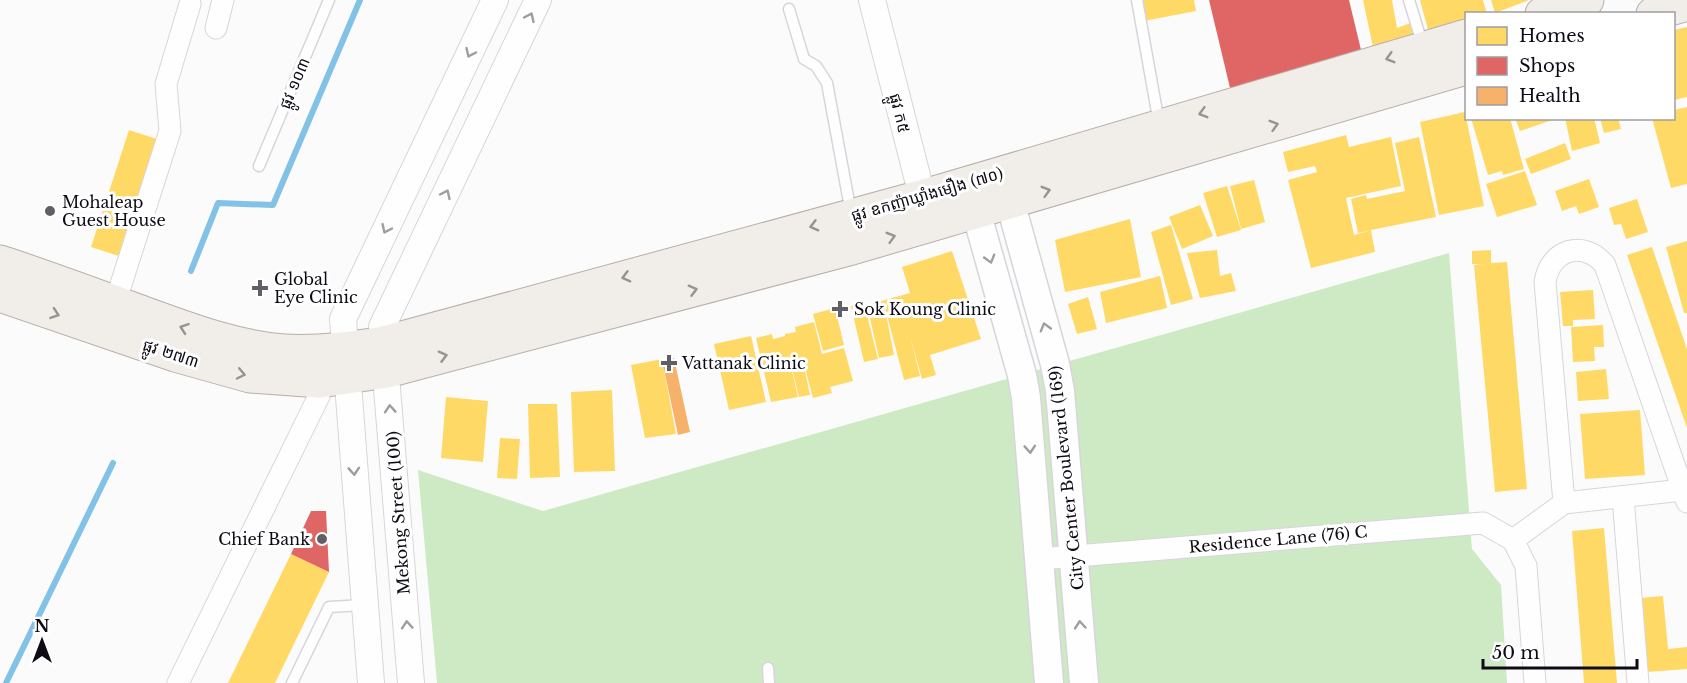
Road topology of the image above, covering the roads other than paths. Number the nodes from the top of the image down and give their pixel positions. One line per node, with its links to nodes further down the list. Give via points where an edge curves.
1 (223, 0): 12 (street)
2 (329, 0): 17 (lane, ផ្លូវ ១០៣)
3 (495, 0): 25 (street, one-way to 25, via 343,319)
4 (538, 0): 24 (street, Mekong Street (100), one-way to 4, via 382,327)
5 (872, 0): 20 (street, ផ្លូវ ក៥)
6 (1137, 0): 16 (lane)
7 (1409, 0): 14 (lane)
8 (190, 4): 23 (street, via 166,84 170,131)
9 (1687, 4): 11 (main road)
10 (789, 9): 21 (lane, via 804,59 816,66 827,83)
11 (1660, 12)
12 (216, 28)
13 (1465, 37): 14 (main road, ផ្លូវ ឧកញ៉ាឃ្លាំងមឿង (៧០))
14 (1429, 63): 15 (main road, ផ្លូវ ឧកញ៉ាឃ្លាំងមឿង (៧០)); 16 (main road, ផ្លូវ ឧកញ៉ាឃ្លាំងមឿង (៧០), one-way to 16); 18 (main road, ផ្លូវ ឧកញ៉ាឃ្លាំងមឿង (៧០), one-way to 14)
15 (1465, 68)
16 (1160, 126): 18 (main road, ផ្លូវ ឧកញ៉ាឃ្លាំងមឿង (៧០))
17 (259, 166)
18 (1006, 187): 19 (main road, ផ្លូវ ឧកញ៉ាឃ្លាំងមឿង (៧០)); 30 (main road, City Center Boulevard (169), one-way to 18, via 1057,373)
19 (972, 197): 20 (main road, ផ្លូវ ឧកញ៉ាឃ្លាំងមឿង (៧០)); 31 (main road, City Center Boulevard (169), one-way to 31, via 1022,375)
20 (926, 211): 21 (main road, ផ្លូវ ឧកញ៉ាឃ្លាំងមឿង (៧០)); 24 (main road, ផ្លូវ ឧកញ៉ាឃ្លាំងមឿង (៧០), one-way to 20)
21 (852, 216): 24 (main road, ផ្លូវ ឧកញ៉ាឃ្លាំងមឿង (៧០), one-way to 24)
22 (2, 278): 23 (main road, ផ្លូវ ២៧៣); 25 (main road, ផ្លូវ ២៧៣, one-way to 25, via 223,370 266,378)
23 (115, 303): 25 (main road, ផ្លូវ ២៧៣, one-way to 23, via 239,344)
24 (385, 357): 25 (main road); 37 (street, Mekong Street (100), one-way to 24)
25 (333, 365): 32 (street, one-way to 32); 34 (street)
26 (1685, 496): 27 (street); 28 (street, via 1605,265 1592,254 1575,250 1551,264 1545,282)
27 (1623, 497): 28 (street); 42 (street)
28 (1563, 503): 29 (street)
29 (1513, 540): 30 (street, Residence Lane (76) C, via 1482,523); 41 (street, via 1526,566)
30 (1074, 556): 31 (street, Residence Lane (76) C); 40 (main road, City Center Boulevard (169), one-way to 30)
31 (1039, 559): 39 (main road, City Center Boulevard (169))
32 (365, 604): 35 (lane, via 329,607); 36 (street)
33 (768, 668): 38 (lane)
34 (178, 683)
35 (292, 683)
36 (371, 683)
37 (411, 683)
38 (769, 683)
39 (1048, 683)
40 (1084, 683)
41 (1535, 683)
42 (1638, 683)

